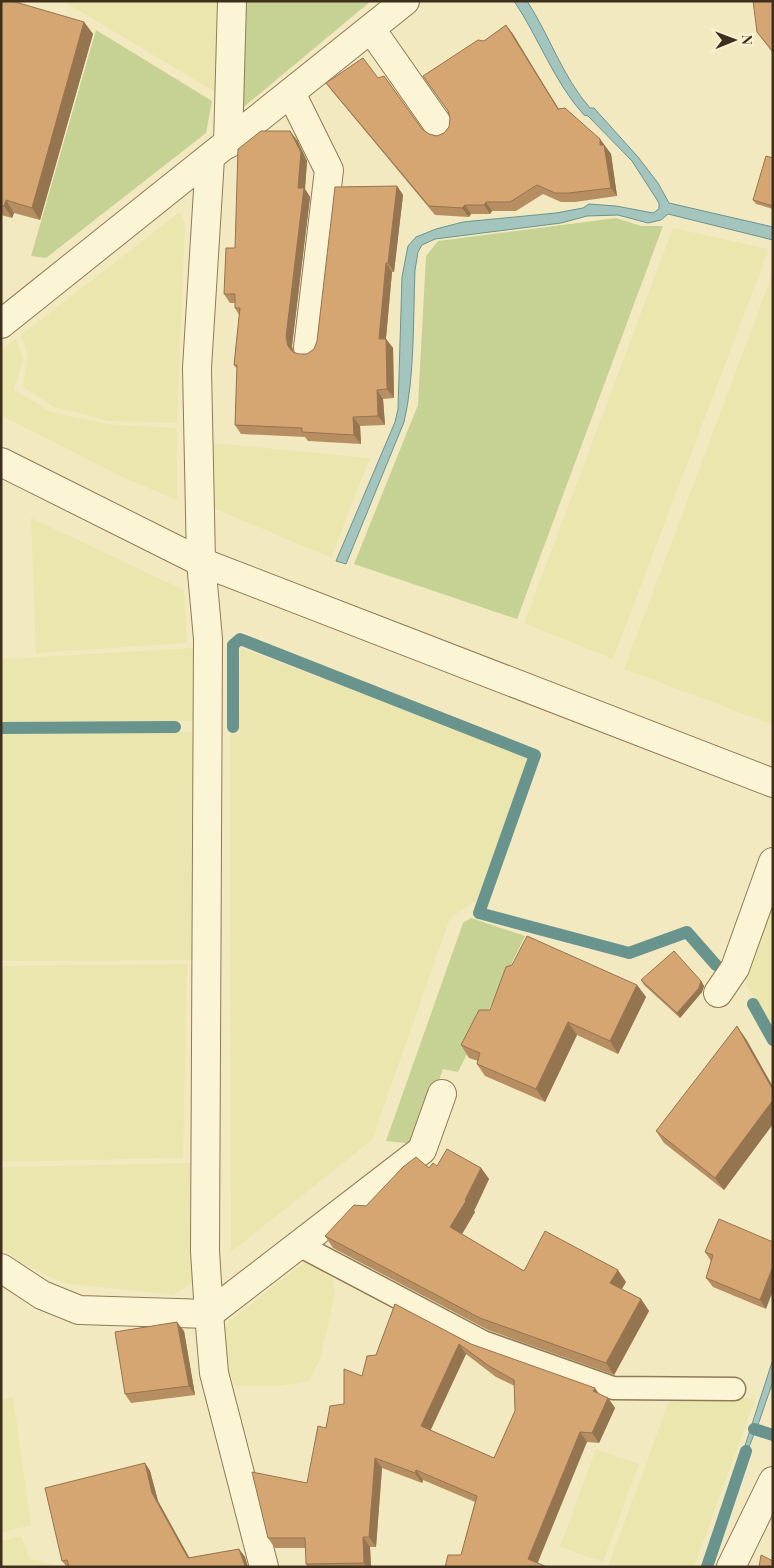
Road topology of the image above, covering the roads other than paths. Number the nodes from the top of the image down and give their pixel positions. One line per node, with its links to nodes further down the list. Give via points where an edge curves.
1 (232, 1): 6 (street)
2 (405, 1): 3 (street)
3 (371, 29): 4 (street); 5 (street)
4 (291, 93): 6 (street); 8 (street, via 330,170)
5 (442, 129)
6 (220, 151): 7 (street); 10 (street, via 197,368)
7 (1, 324)
8 (308, 348)
9 (1, 462): 10 (street)
10 (201, 562): 11 (street); 17 (street, via 208,639 205,1251)
11 (773, 783)
12 (773, 862): 13 (street, via 735,968)
13 (718, 993)
14 (442, 1094): 15 (street, via 422,1150)
15 (299, 1245): 17 (street); 18 (lane, via 483,1342 613,1388)
16 (1, 1268): 17 (street, via 42,1295 79,1310)
17 (209, 1314): 20 (street, via 214,1373)
18 (734, 1389)
19 (773, 1481): 21 (street)
20 (264, 1567)
21 (731, 1567)

